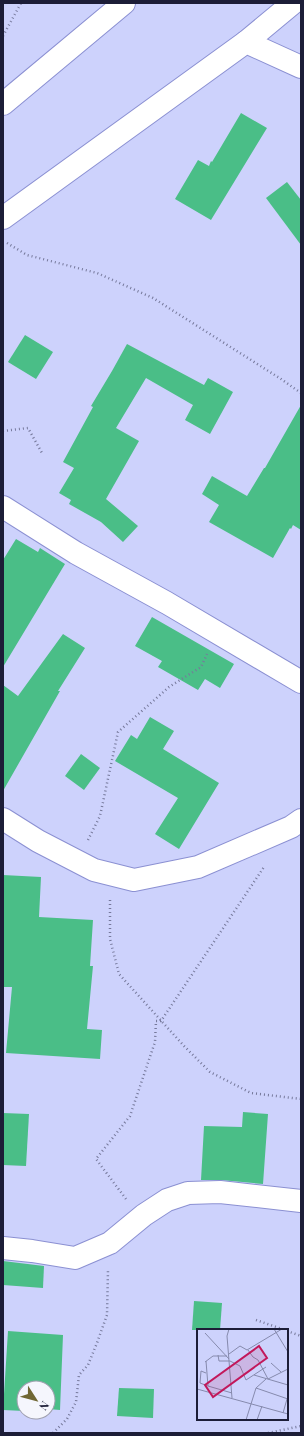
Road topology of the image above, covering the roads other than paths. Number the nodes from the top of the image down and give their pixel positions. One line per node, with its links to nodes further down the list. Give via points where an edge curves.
1 (124, 3): 5 (street)
2 (293, 3): 3 (street)
3 (246, 42): 4 (street); 6 (street)
4 (301, 68)
5 (3, 104)
6 (3, 218)
7 (3, 507): 8 (street, via 76,553)
8 (301, 682)
9 (3, 819): 10 (street, via 38,841 94,870 134,880 198,867 291,827)
10 (301, 820)
11 (301, 1201): 12 (street, via 220,1192 188,1193 167,1200 110,1243 75,1258)
12 (3, 1248)

